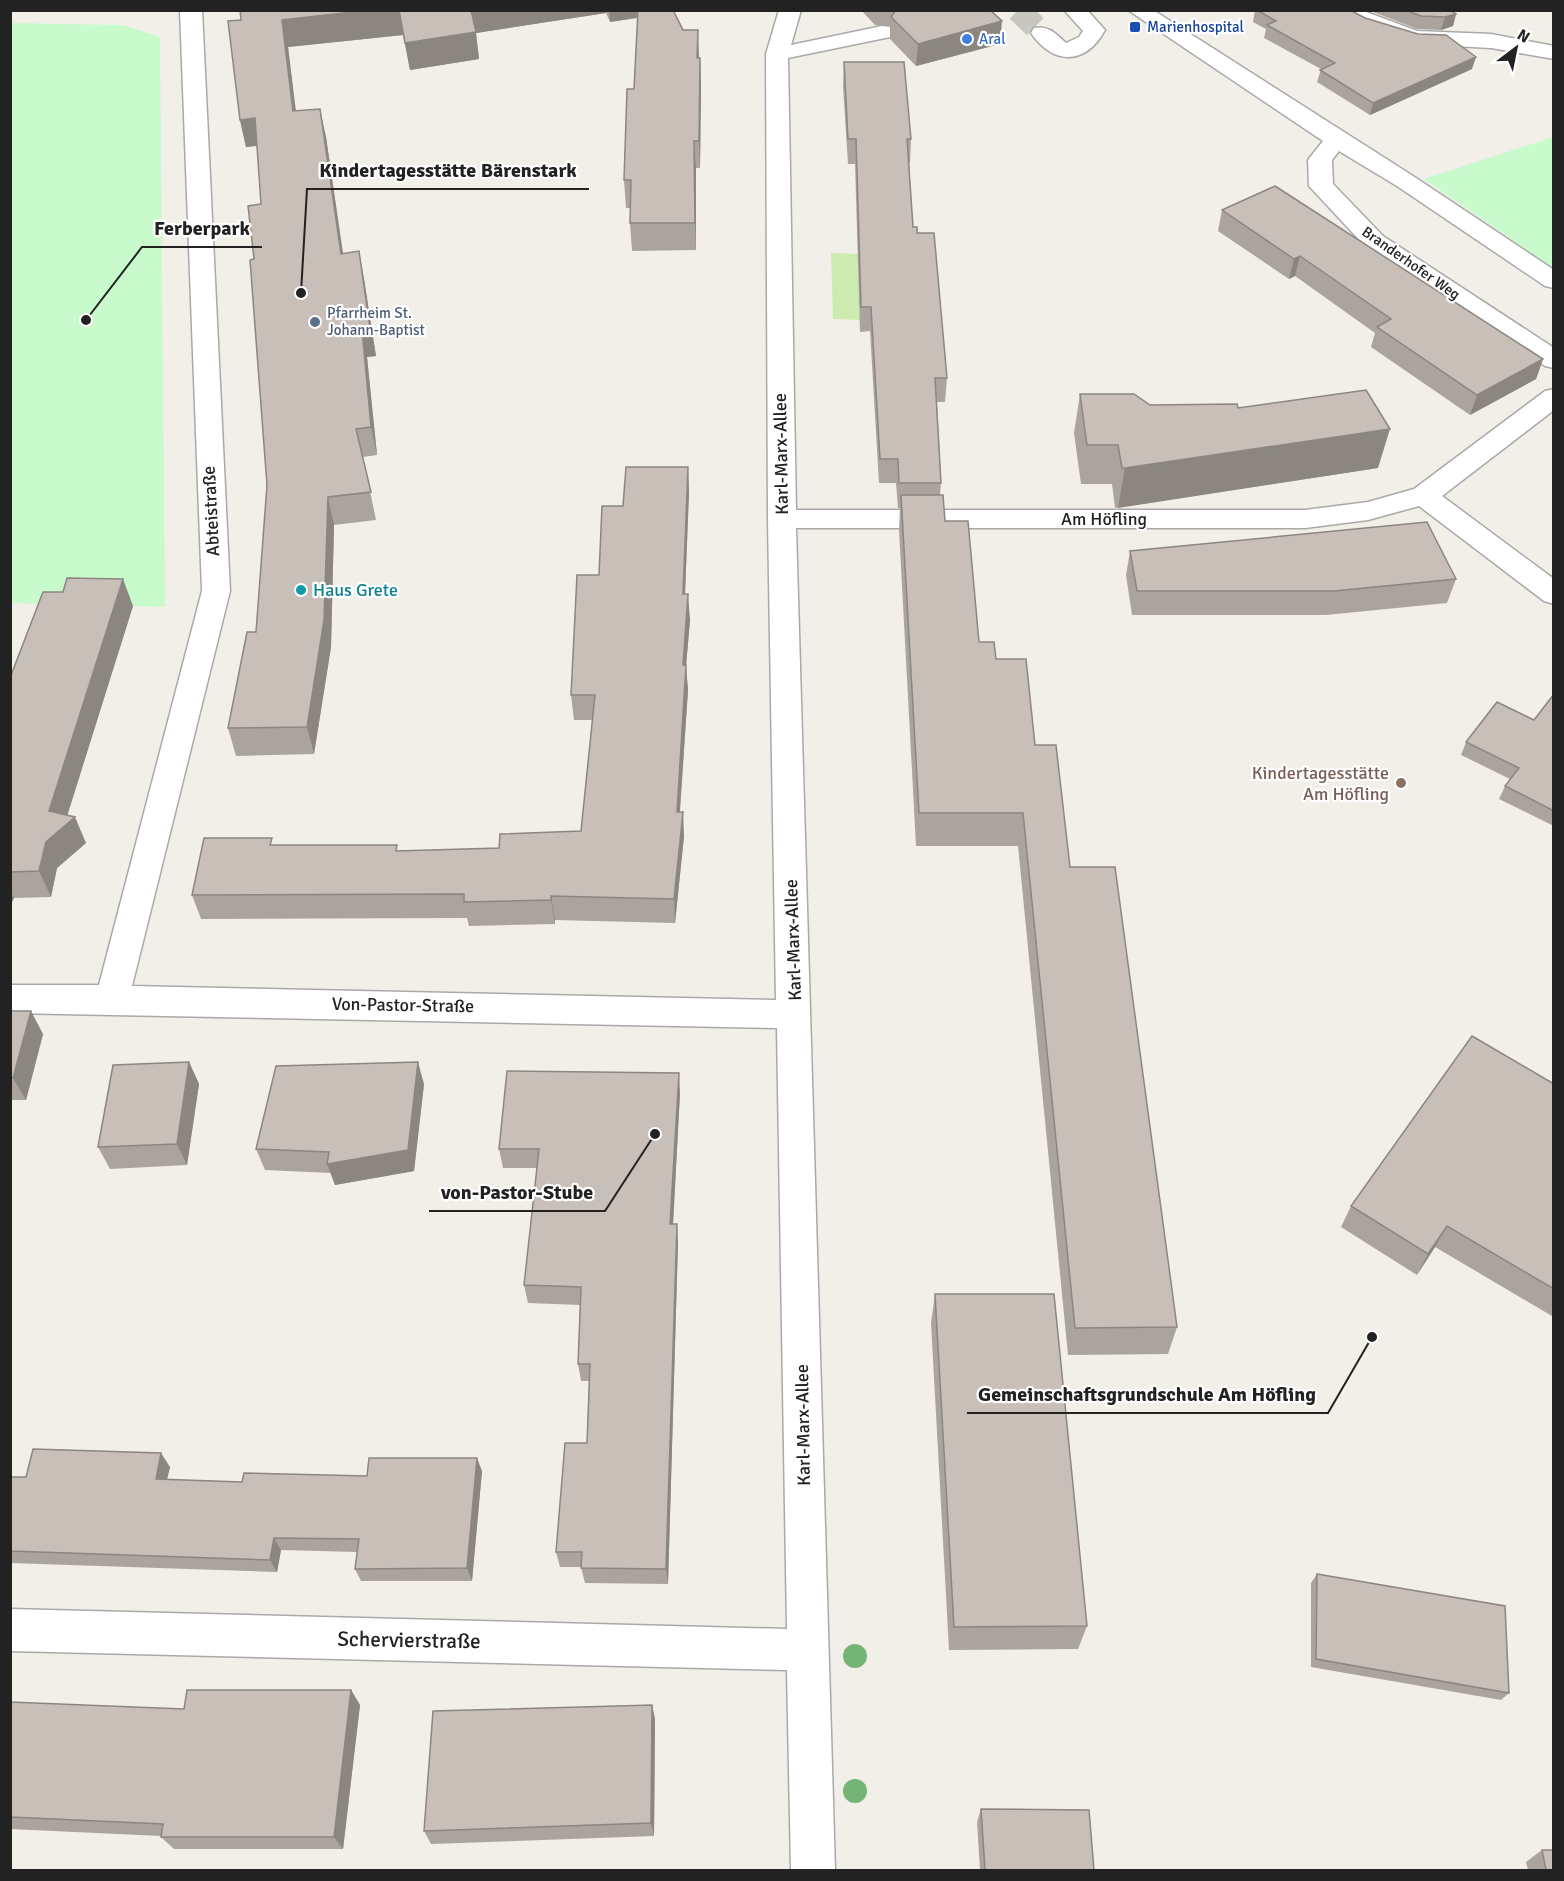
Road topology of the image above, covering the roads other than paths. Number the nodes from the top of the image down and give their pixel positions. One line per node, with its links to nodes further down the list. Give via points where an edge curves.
1 (191, 10): 18 (street, Abteistraße, via 216,591)
2 (790, 10): 9 (street, Karl-Marx-Allee)
3 (1074, 10): 7 (street, via 1094,30 1088,41 1064,52)
4 (1138, 10): 10 (street)
5 (1343, 10): 8 (street, via 1415,37 1491,41)
6 (882, 32): 9 (street)
7 (1042, 33)
8 (1554, 53)
9 (777, 54): 15 (street, Karl-Marx-Allee)
10 (1336, 139): 11 (street); 12 (street, Branderhofer Weg, via 1320,160 1320,186 1344,212 1374,241)
11 (1554, 280)
12 (1554, 360)
13 (1554, 397): 14 (street, Am Höfling)
14 (1424, 496): 15 (street, Am Höfling, via 1368,511 1305,519); 16 (street)
15 (782, 519): 19 (street, Karl-Marx-Allee)
16 (1554, 594)
17 (10, 999): 18 (street, Von-Pastor-Straße)
18 (112, 999): 19 (street, Von-Pastor-Straße)
19 (795, 1014): 21 (street, Karl-Marx-Allee)
20 (10, 1630): 21 (street, Schervierstraße)
21 (807, 1650): 22 (street, Karl-Marx-Allee)
22 (813, 1870)

